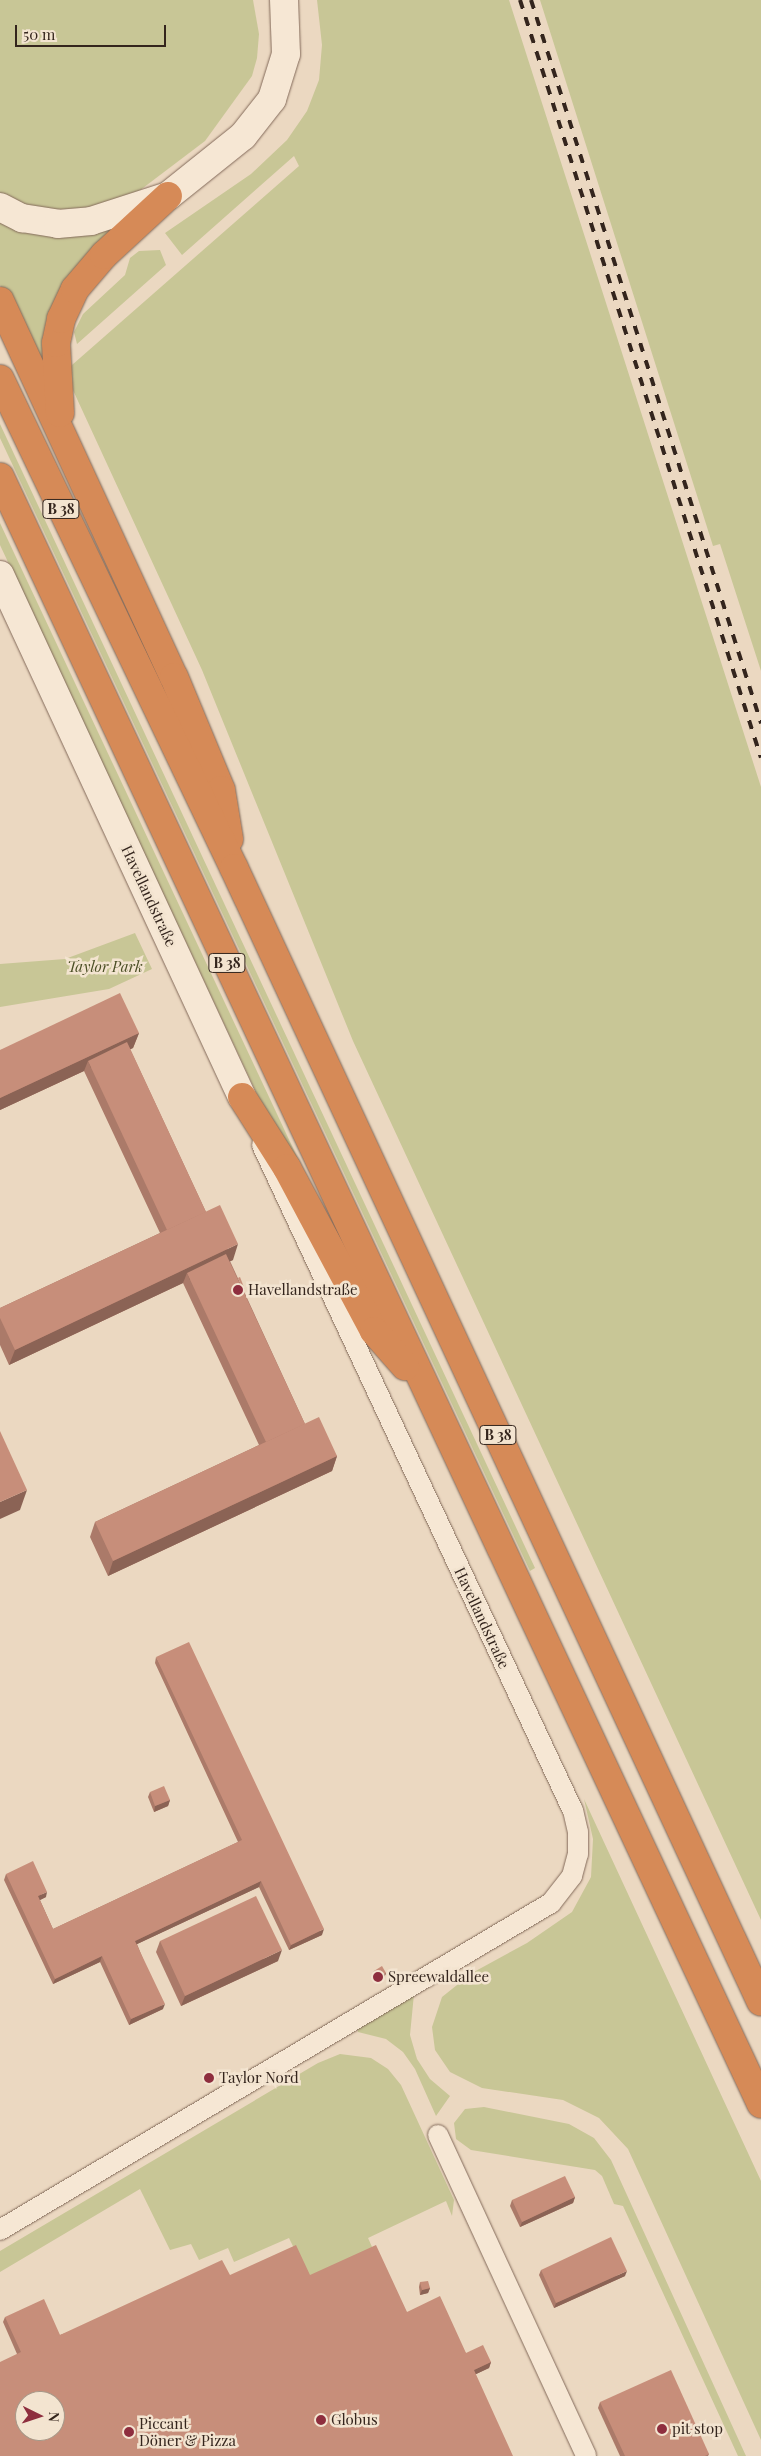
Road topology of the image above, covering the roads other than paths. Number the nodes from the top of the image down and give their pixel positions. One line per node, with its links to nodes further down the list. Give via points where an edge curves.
1 (284, 0): 2 (main road, via 286,54 272,99 243,136)
2 (168, 196): 3 (main road, via 91,221 58,224 22,218); 6 (highway, via 104,255 75,290 61,319 56,343 56,369)
3 (0, 207)
4 (0, 301): 6 (highway)
5 (0, 379): 9 (highway, B 38)
6 (62, 434): 9 (highway, via 174,677 221,790)
7 (0, 477): 11 (highway, B 38)
8 (0, 575): 10 (main road, Havellandstraße)
9 (234, 868): 12 (highway, B 38)
10 (242, 1097): 11 (highway, via 287,1168 374,1331); 15 (street, Havellandstraße, via 276,1179 573,1811 578,1832 572,1876 562,1892 543,1908)
11 (425, 1388): 13 (highway, B 38)
12 (761, 2002)
13 (761, 2104)
14 (438, 2134): 16 (street)
15 (0, 2230)
16 (586, 2456)

